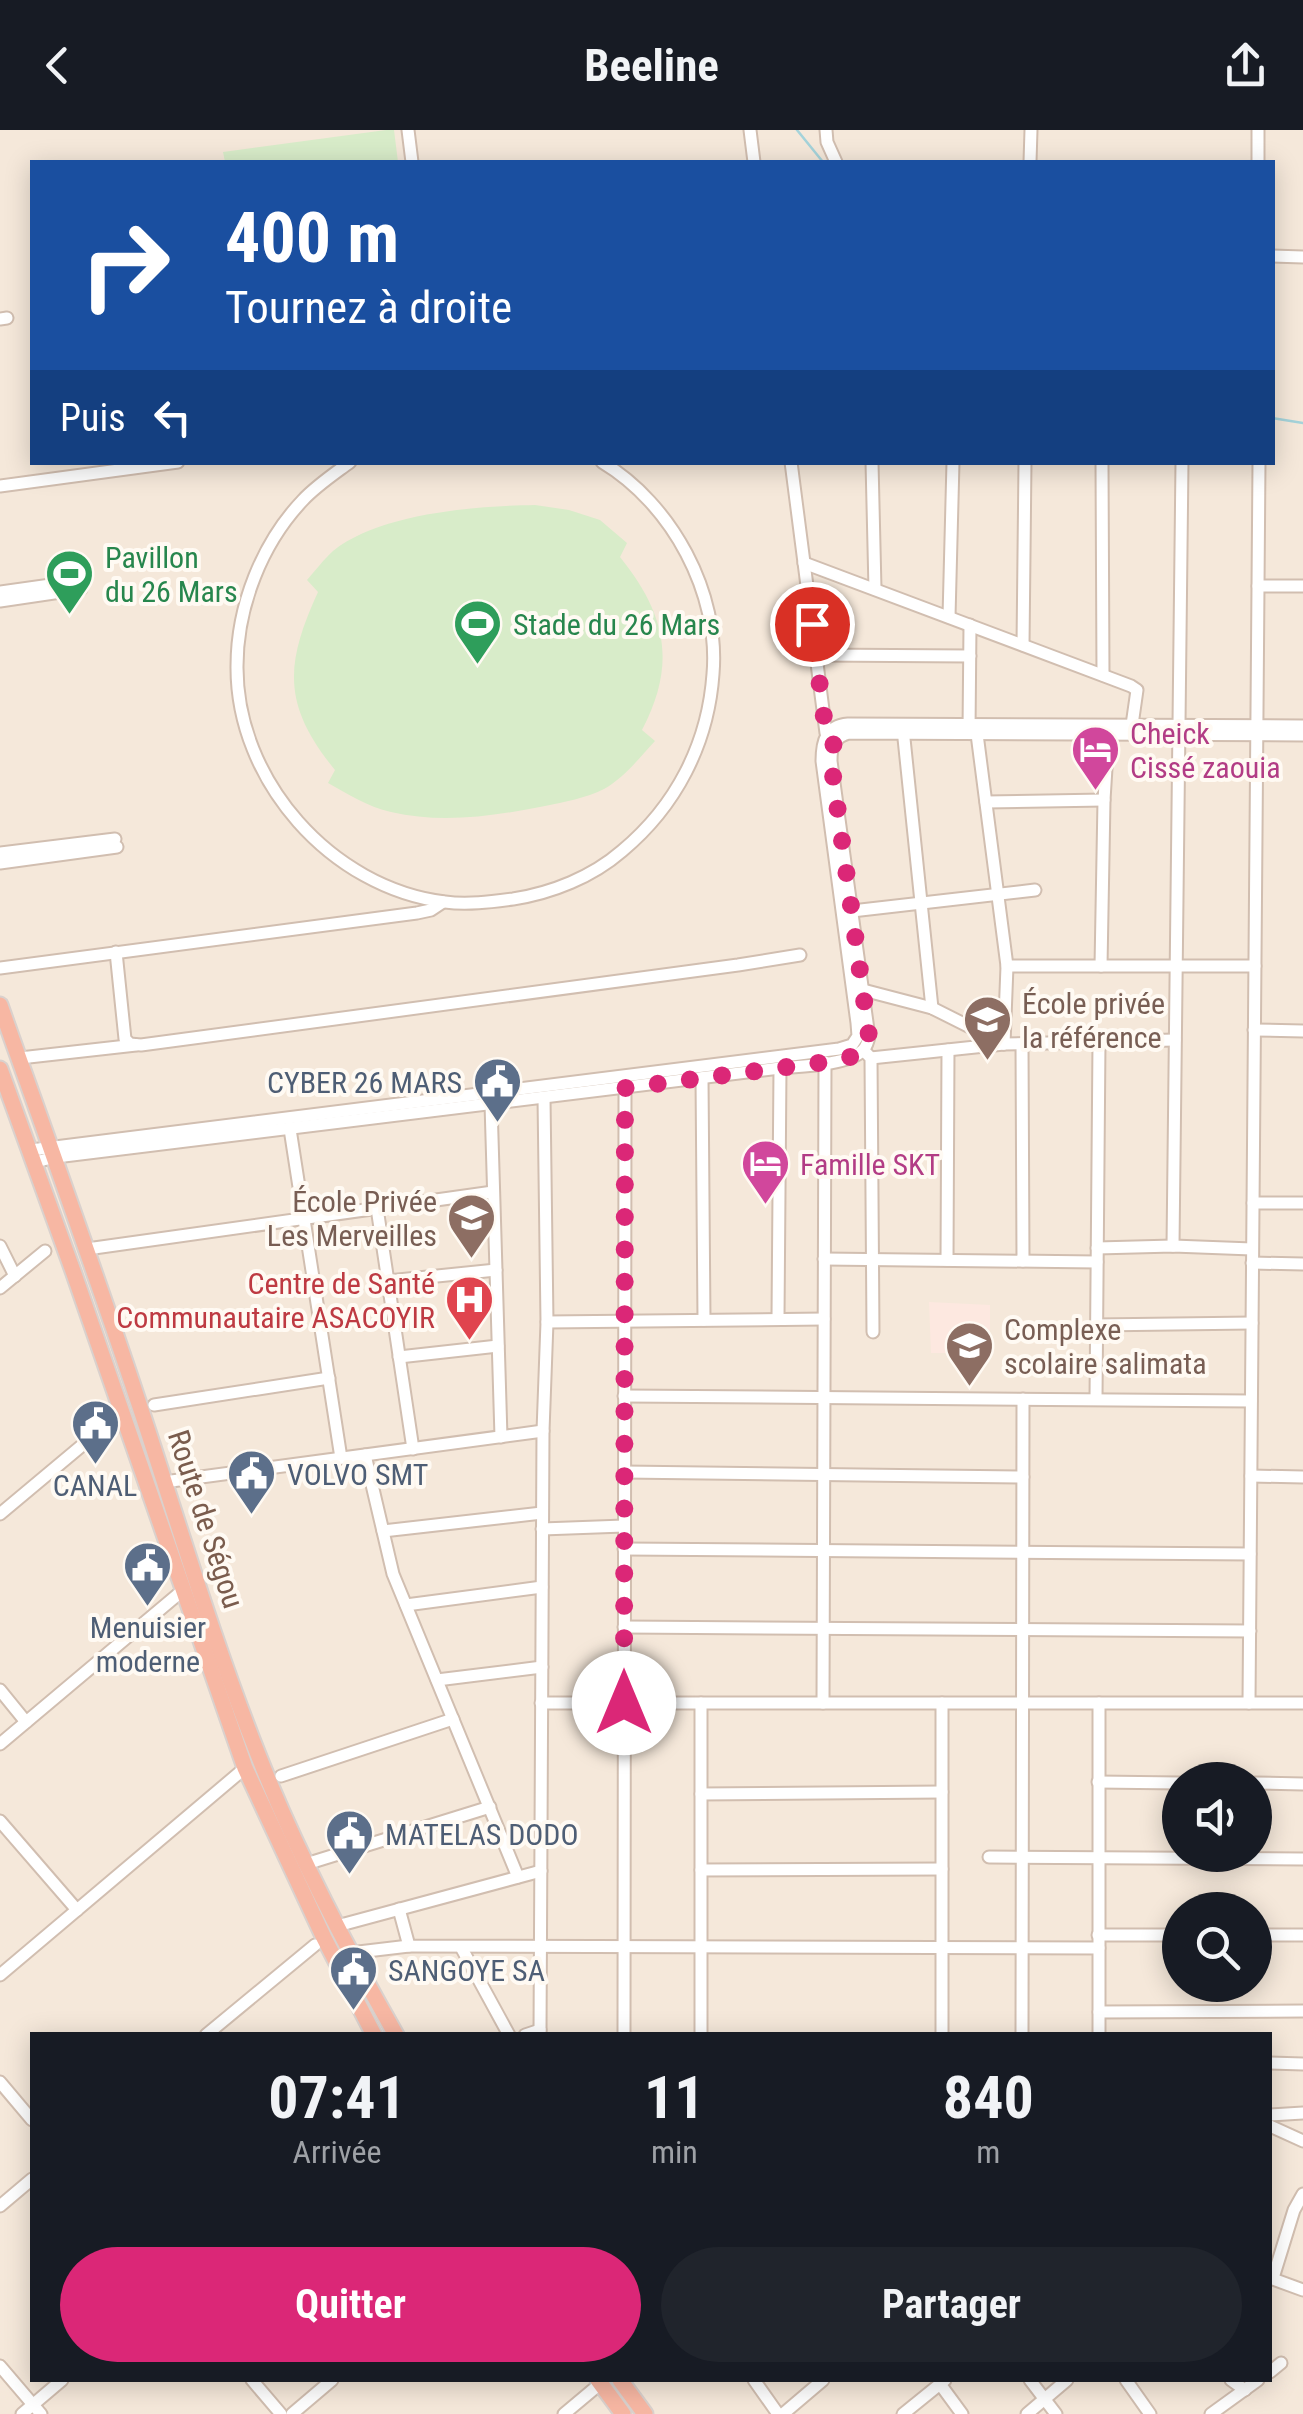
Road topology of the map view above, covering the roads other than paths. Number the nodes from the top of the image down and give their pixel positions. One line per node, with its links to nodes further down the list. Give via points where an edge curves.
1 (408, 130): 6 (street)
2 (750, 130): 7 (street)
3 (826, 130): 8 (street)
4 (1031, 130): 9 (street)
5 (1258, 130): 10 (street)
6 (412, 160)
7 (754, 160)
8 (835, 160)
9 (1030, 160)
10 (1258, 160)
11 (1275, 256): 12 (street)
12 (1303, 256)
13 (156, 465): 23 (street)
14 (346, 465): 51 (street, via 283,525 252,584 237,666 245,725 274,789 303,829 350,867)
15 (606, 465): 51 (street, via 650,501 695,572 714,663 696,752 654,821 600,867 525,897)
16 (791, 465): 24 (street)
17 (872, 465): 27 (street)
18 (953, 465): 30 (street)
19 (1026, 465): 32 (street)
20 (1102, 465): 35 (street)
21 (1182, 465): 40 (street)
22 (1258, 465): 25 (street)
23 (0, 486)
24 (804, 563): 27 (street); 33 (street)
25 (1258, 586): 26 (street); 41 (street)
26 (1303, 586)
27 (875, 590): 30 (street)
28 (0, 592): 29 (street, via 80,585)
29 (0, 601)
30 (949, 617): 31 (street)
31 (970, 625): 32 (street); 34 (street)
32 (1023, 645): 35 (street)
33 (816, 655): 34 (street); 44 (street)
34 (970, 656): 42 (street)
35 (1103, 675): 36 (street, via 1137,690)
36 (1132, 725): 39 (street); 40 (street)
37 (1303, 726): 41 (street)
38 (904, 730): 42 (street); 44 (street); 52 (street)
39 (1113, 730): 40 (street); 42 (street); 45 (street)
40 (1179, 730): 41 (street); 56 (street)
41 (1256, 730): 43 (street); 59 (street)
42 (972, 731): 46 (street)
43 (1303, 735)
44 (830, 737): 53 (street); 71 (street, via 822,760)
45 (1104, 800): 46 (street); 58 (street)
46 (986, 802): 50 (street)
47 (0, 853): 48 (street, via 116,843)
48 (0, 863)
49 (1035, 890): 50 (street)
50 (997, 895): 52 (street); 57 (street)
51 (443, 902): 54 (street, via 417,913)
52 (920, 903): 53 (street); 63 (street)
53 (852, 911): 61 (street)
54 (116, 952): 60 (street); 70 (street, via 125,1038)
55 (800, 955): 70 (street)
56 (1176, 965): 58 (street); 59 (street); 66 (street)
57 (1008, 966): 58 (street); 68 (street)
58 (1101, 966)
59 (1255, 966): 64 (street)
60 (0, 968)
61 (863, 990): 63 (street); 71 (street, via 869,1036)
62 (0, 1005): 73 (highway, Route de Ségou)
63 (932, 1008): 68 (street)
64 (1254, 1030): 65 (street); 86 (street)
65 (1303, 1030)
66 (1175, 1040): 67 (street); 90 (street)
67 (1099, 1042): 69 (street); 91 (street)
68 (1004, 1044): 69 (street); 72 (street)
69 (1022, 1044): 98 (street)
70 (141, 1045): 73 (street)
71 (863, 1050): 72 (street); 74 (street); 82 (street); 96 (street)
72 (948, 1050): 97 (street)
73 (20, 1058): 82 (highway, Route de Ségou)
74 (825, 1062): 75 (street); 95 (street)
75 (780, 1068): 77 (street); 106 (street)
76 (0, 1070): 83 (highway, Route de Ségou)
77 (702, 1078): 78 (street); 108 (street)
78 (625, 1088): 79 (street); 110 (street)
79 (544, 1098): 80 (street); 109 (street)
80 (490, 1104): 81 (street); 84 (street)
81 (290, 1128): 82 (street); 88 (street)
82 (54, 1152): 83 (street); 92 (highway, Route de Ségou)
83 (33, 1156): 145 (highway, Route de Ségou)
84 (493, 1192): 87 (street); 102 (street)
85 (1303, 1203): 86 (street)
86 (1253, 1204): 93 (street)
87 (377, 1208): 88 (street); 104 (street)
88 (304, 1218): 92 (street); 116 (street)
89 (0, 1246): 103 (street)
90 (1172, 1246): 91 (street); 93 (street)
91 (1097, 1248): 99 (street)
92 (87, 1249): 134 (highway, Route de Ségou)
93 (1252, 1249): 100 (street)
94 (45, 1250): 103 (street)
95 (824, 1259): 96 (street); 107 (street)
96 (872, 1260): 97 (street); 113 (street)
97 (947, 1260): 98 (street)
98 (1023, 1262): 99 (street)
99 (1097, 1262): 112 (street)
100 (1252, 1263): 101 (street); 111 (street)
101 (1303, 1264)
102 (496, 1270): 104 (street); 114 (street)
103 (15, 1276): 105 (street)
104 (388, 1282): 115 (street)
105 (0, 1288)
106 (778, 1318): 107 (street); 108 (street)
107 (824, 1318): 118 (street)
108 (704, 1320): 110 (street)
109 (547, 1322): 110 (street); 124 (street)
110 (624, 1322): 117 (street)
111 (1252, 1323): 112 (street); 121 (street)
112 (1096, 1325): 120 (street)
113 (873, 1332)
114 (498, 1346): 115 (street); 125 (street)
115 (399, 1357): 126 (street)
116 (328, 1378): 122 (street); 128 (street)
117 (624, 1396): 118 (street); 129 (street)
118 (824, 1398): 119 (street); 130 (street)
119 (1024, 1399): 120 (street); 132 (street)
120 (1096, 1400): 121 (street)
121 (1251, 1400): 131 (street)
122 (154, 1405)
123 (104, 1427): 136 (street)
124 (543, 1432): 125 (street); 135 (street)
125 (501, 1437): 126 (street)
126 (413, 1449): 127 (street)
127 (365, 1455): 128 (street); 139 (street)
128 (341, 1458): 134 (street)
129 (624, 1472): 130 (street); 137 (street)
130 (824, 1475): 132 (street); 141 (street)
131 (1250, 1476): 133 (street); 143 (street)
132 (1023, 1477): 142 (street)
133 (1303, 1477)
134 (164, 1482): 180 (highway, Route de Ségou, via 259,1757)
135 (542, 1513): 138 (street); 139 (street)
136 (0, 1514)
137 (624, 1526): 138 (street); 140 (street)
138 (542, 1529): 144 (street)
139 (383, 1531): 146 (street)
140 (624, 1549): 141 (street); 147 (street)
141 (824, 1550): 142 (street); 148 (street)
142 (1023, 1552): 143 (street); 149 (street)
143 (1250, 1554): 150 (street)
144 (542, 1587): 146 (street); 151 (street)
145 (182, 1591): 164 (street); 166 (highway, Route de Ségou)
146 (406, 1605): 152 (street)
147 (624, 1627): 148 (street); 155 (street)
148 (824, 1628): 149 (street); 157 (street)
149 (1023, 1629): 150 (street); 159 (street)
150 (1250, 1630): 161 (street)
151 (542, 1667): 152 (street); 154 (street)
152 (437, 1680): 163 (street)
153 (0, 1690): 164 (street)
154 (541, 1703): 155 (street); 182 (street)
155 (624, 1703): 156 (street); 196 (street)
156 (700, 1703): 157 (street); 173 (street)
157 (823, 1703): 158 (street)
158 (942, 1703): 159 (street); 172 (street)
159 (1023, 1703): 160 (street); 177 (street)
160 (1099, 1703): 161 (street); 168 (street)
161 (1249, 1703): 162 (street)
162 (1303, 1704)
163 (453, 1719): 167 (street); 174 (street)
164 (26, 1722): 165 (street)
165 (0, 1744)
166 (245, 1768): 186 (street); 205 (highway, Route de Ségou)
167 (281, 1776)
168 (1098, 1782): 169 (street); 178 (street)
169 (1162, 1783)
170 (1272, 1783): 171 (street)
171 (1303, 1784)
172 (942, 1792): 173 (street); 181 (street)
173 (701, 1794): 183 (street)
174 (490, 1807): 180 (street); 184 (street)
175 (0, 1821): 186 (street)
176 (989, 1857): 177 (street)
177 (1022, 1857): 178 (street); 199 (street)
178 (1098, 1858): 179 (street); 191 (street)
179 (1303, 1858)
180 (306, 1864): 187 (highway, Route de Ségou)
181 (942, 1868): 183 (street); 198 (street)
182 (540, 1870): 184 (street); 195 (street)
183 (701, 1870): 197 (street)
184 (518, 1877): 185 (street)
185 (399, 1909): 187 (street); 193 (street)
186 (77, 1910): 201 (street)
187 (337, 1926): 200 (highway, Route de Ségou)
188 (1272, 1935): 189 (street)
189 (1303, 1935)
190 (1162, 1936): 191 (street)
191 (1098, 1941): 199 (street); 202 (street)
192 (315, 1945): 204 (street)
193 (409, 1946): 194 (street); 200 (street)
194 (461, 1947): 195 (street); 207 (street)
195 (540, 1947): 196 (street); 208 (street)
196 (624, 1947): 197 (street); 209 (street)
197 (701, 1947): 198 (street); 210 (street)
198 (942, 1948): 199 (street); 211 (street)
199 (1022, 1948): 212 (street)
200 (350, 1953): 206 (highway, Route de Ségou)
201 (0, 1974)
202 (1099, 2012): 203 (street); 213 (street)
203 (1303, 2012)
204 (212, 2032)
205 (372, 2032)
206 (394, 2032)
207 (507, 2032)
208 (540, 2032)
209 (624, 2032)
210 (701, 2032)
211 (942, 2032)
212 (1022, 2032)
213 (1099, 2032)
214 (1272, 2063): 215 (street)
215 (1303, 2064)
216 (0, 2082): 219 (street)
217 (1303, 2113): 218 (street)
218 (1272, 2116)
219 (30, 2118)
220 (1272, 2127): 221 (street)
221 (1303, 2141)
222 (30, 2181): 224 (street)
223 (1303, 2194): 225 (street)
224 (0, 2206)
225 (1272, 2275)
226 (1272, 2278): 227 (street)
227 (1303, 2290)
228 (1281, 2363): 230 (street)
229 (0, 2366): 246 (street)
230 (1272, 2370)
231 (60, 2382): 246 (street)
232 (254, 2382): 248 (street)
233 (330, 2382): 249 (street)
234 (599, 2382): 250 (street); 251 (highway)
235 (621, 2382): 252 (highway)
236 (756, 2382): 253 (street)
237 (820, 2382): 253 (street)
238 (943, 2382): 254 (street); 255 (street)
239 (1032, 2382): 245 (street)
240 (1065, 2382): 245 (street)
241 (1127, 2382): 258 (street)
242 (1234, 2382): 244 (street)
243 (1255, 2382): 244 (street)
244 (1244, 2390): 259 (street)
245 (1045, 2398): 256 (street); 257 (street)
246 (37, 2409): 247 (street)
247 (22, 2414)
248 (281, 2414)
249 (292, 2414)
250 (564, 2414)
251 (623, 2414)
252 (645, 2414)
253 (780, 2414)
254 (904, 2414)
255 (962, 2414)
256 (1026, 2414)
257 (1056, 2414)
258 (1150, 2414)
259 (1211, 2414)

